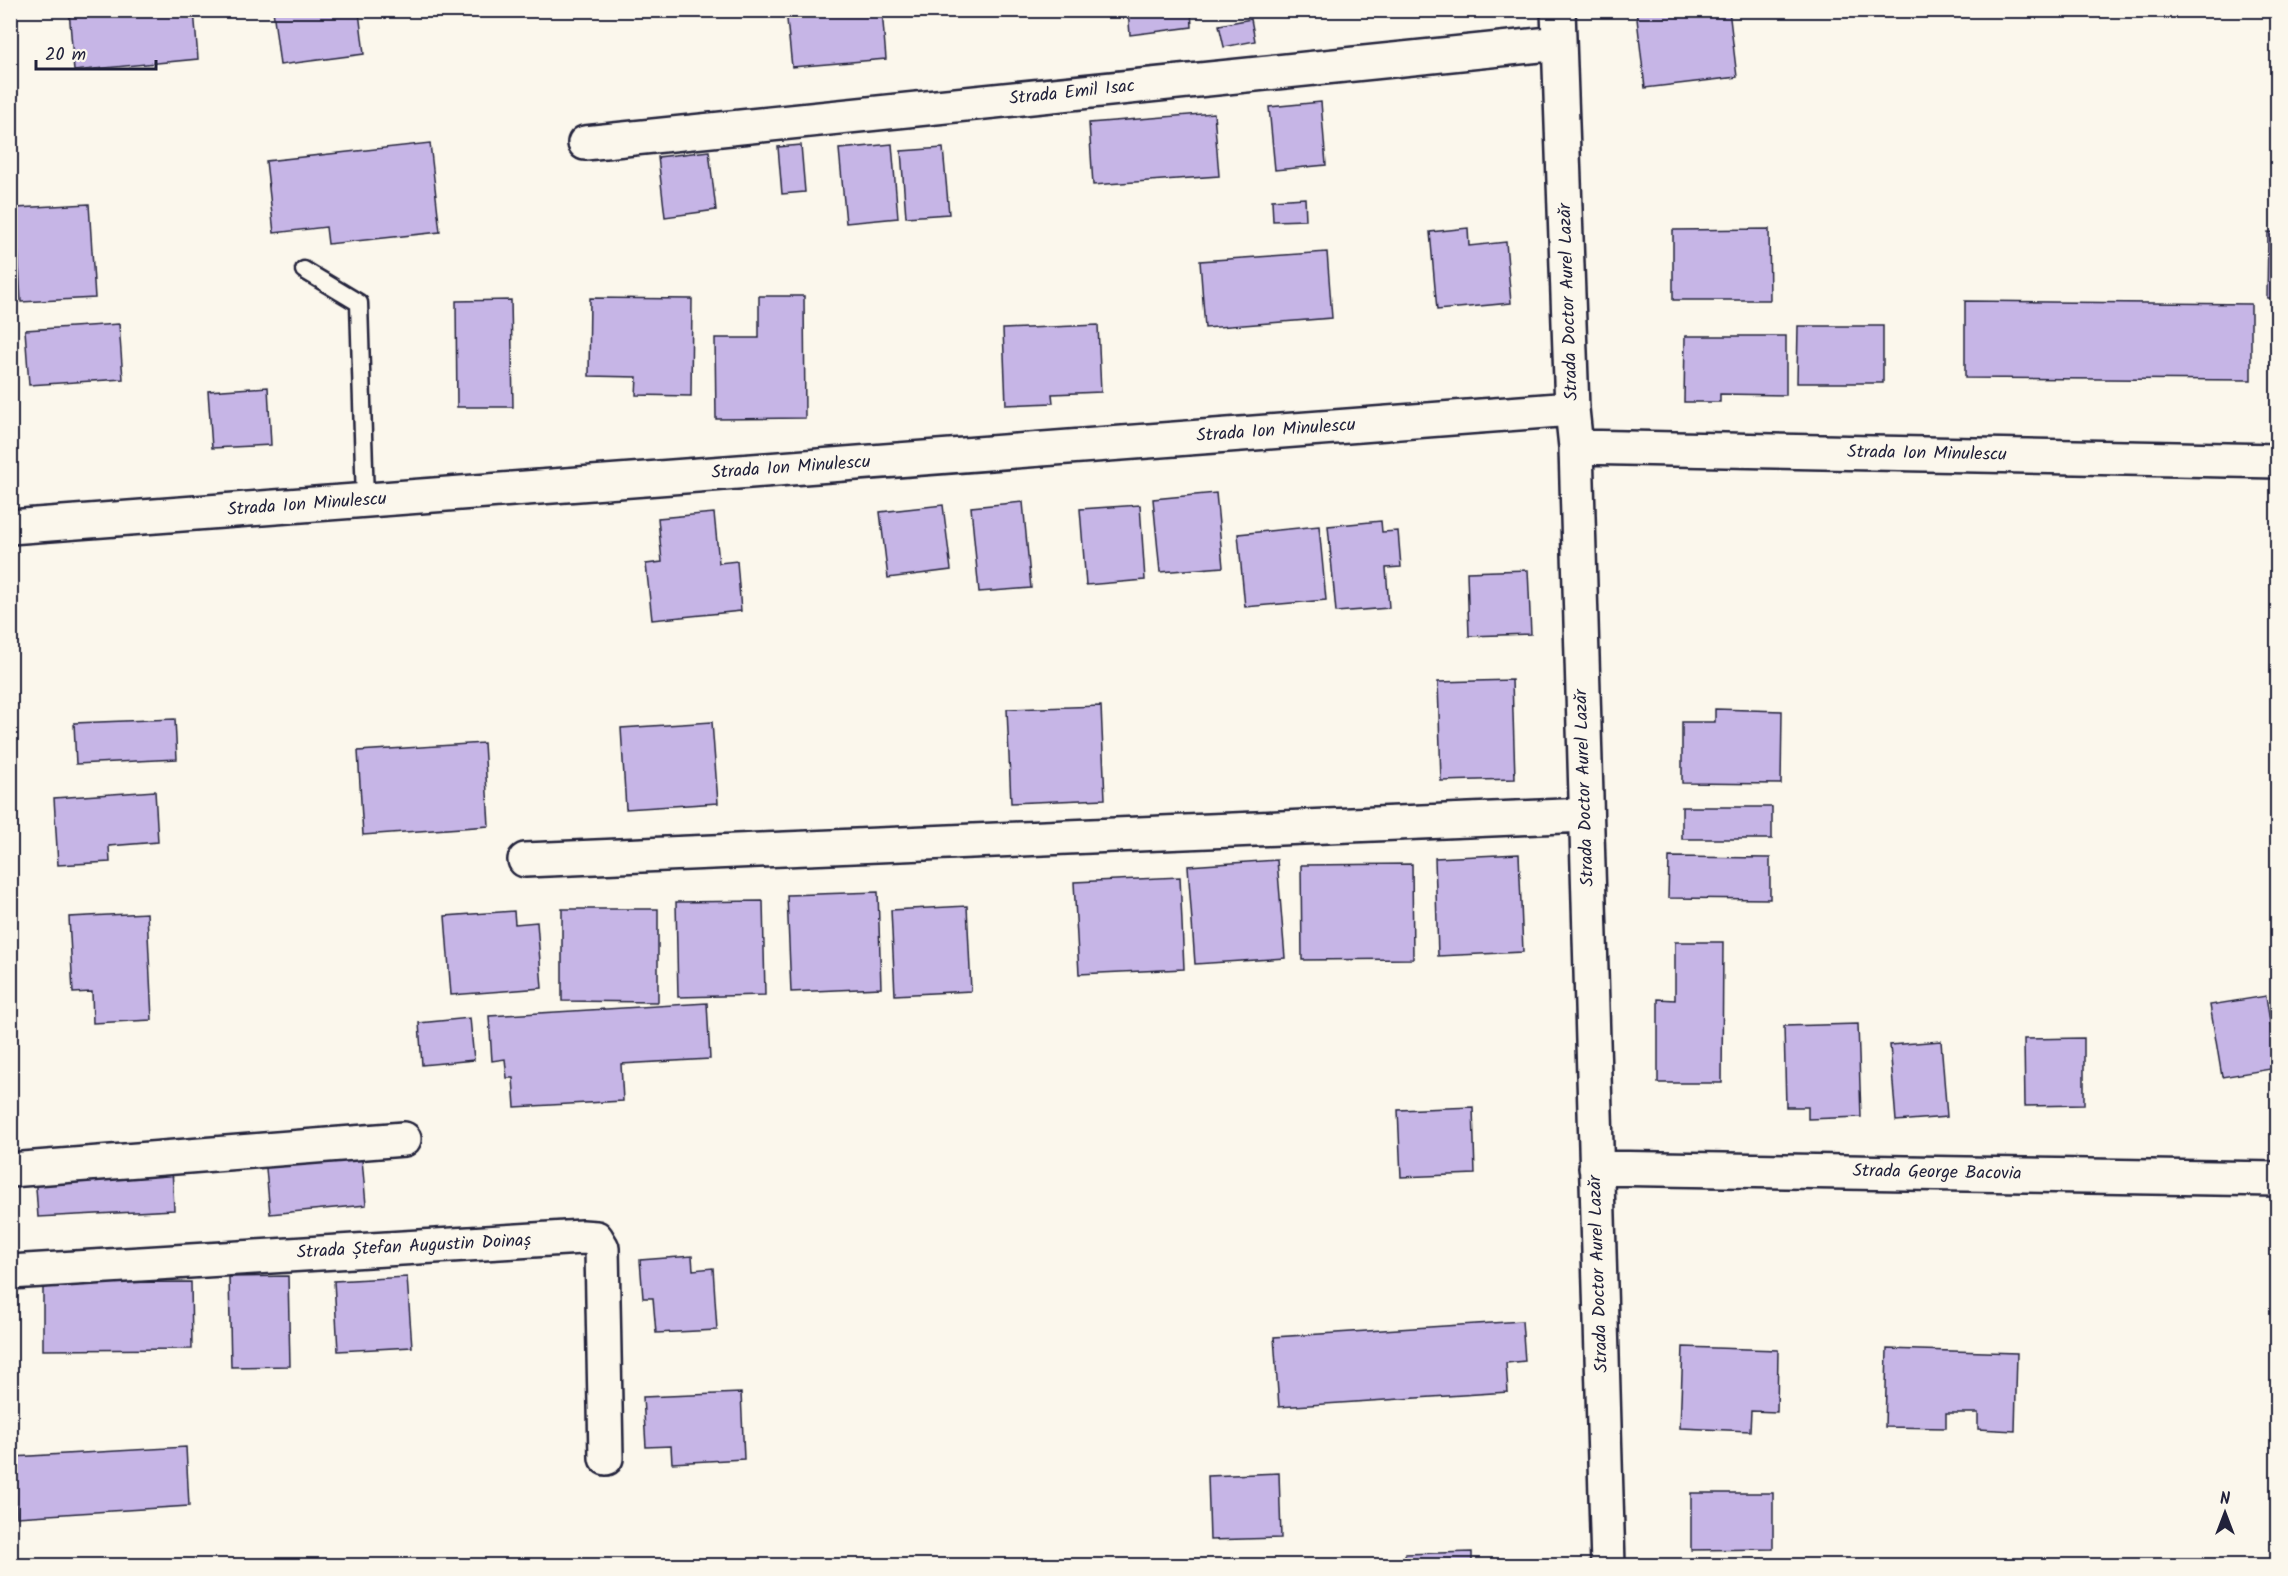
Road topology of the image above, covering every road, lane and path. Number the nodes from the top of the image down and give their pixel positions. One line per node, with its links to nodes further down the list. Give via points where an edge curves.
1 (1558, 10): 2 (street, Strada Doctor Aurel Lazăr)
2 (1559, 44): 3 (street, Strada Emil Isac); 5 (street, Strada Doctor Aurel Lazăr)
3 (585, 143)
4 (304, 270): 8 (lane, via 359,303)
5 (1572, 409): 6 (street, Strada Doctor Aurel Lazăr); 8 (street, Strada Ion Minulescu)
6 (1575, 447): 7 (street, Strada Ion Minulescu); 10 (street, Strada Doctor Aurel Lazăr)
7 (2277, 461)
8 (365, 501): 9 (street, Strada Ion Minulescu)
9 (10, 527)
10 (1586, 815): 11 (street); 13 (street, Strada Doctor Aurel Lazăr)
11 (525, 860)
12 (404, 1139): 14 (street)
13 (1596, 1168): 15 (street, Strada George Bacovia); 18 (street, Strada Doctor Aurel Lazăr)
14 (10, 1170)
15 (2277, 1179)
16 (10, 1272): 17 (street, Strada Ștefan Augustin Doinaș, via 596,1238 602,1248)
17 (606, 1458)
18 (1608, 1566)

